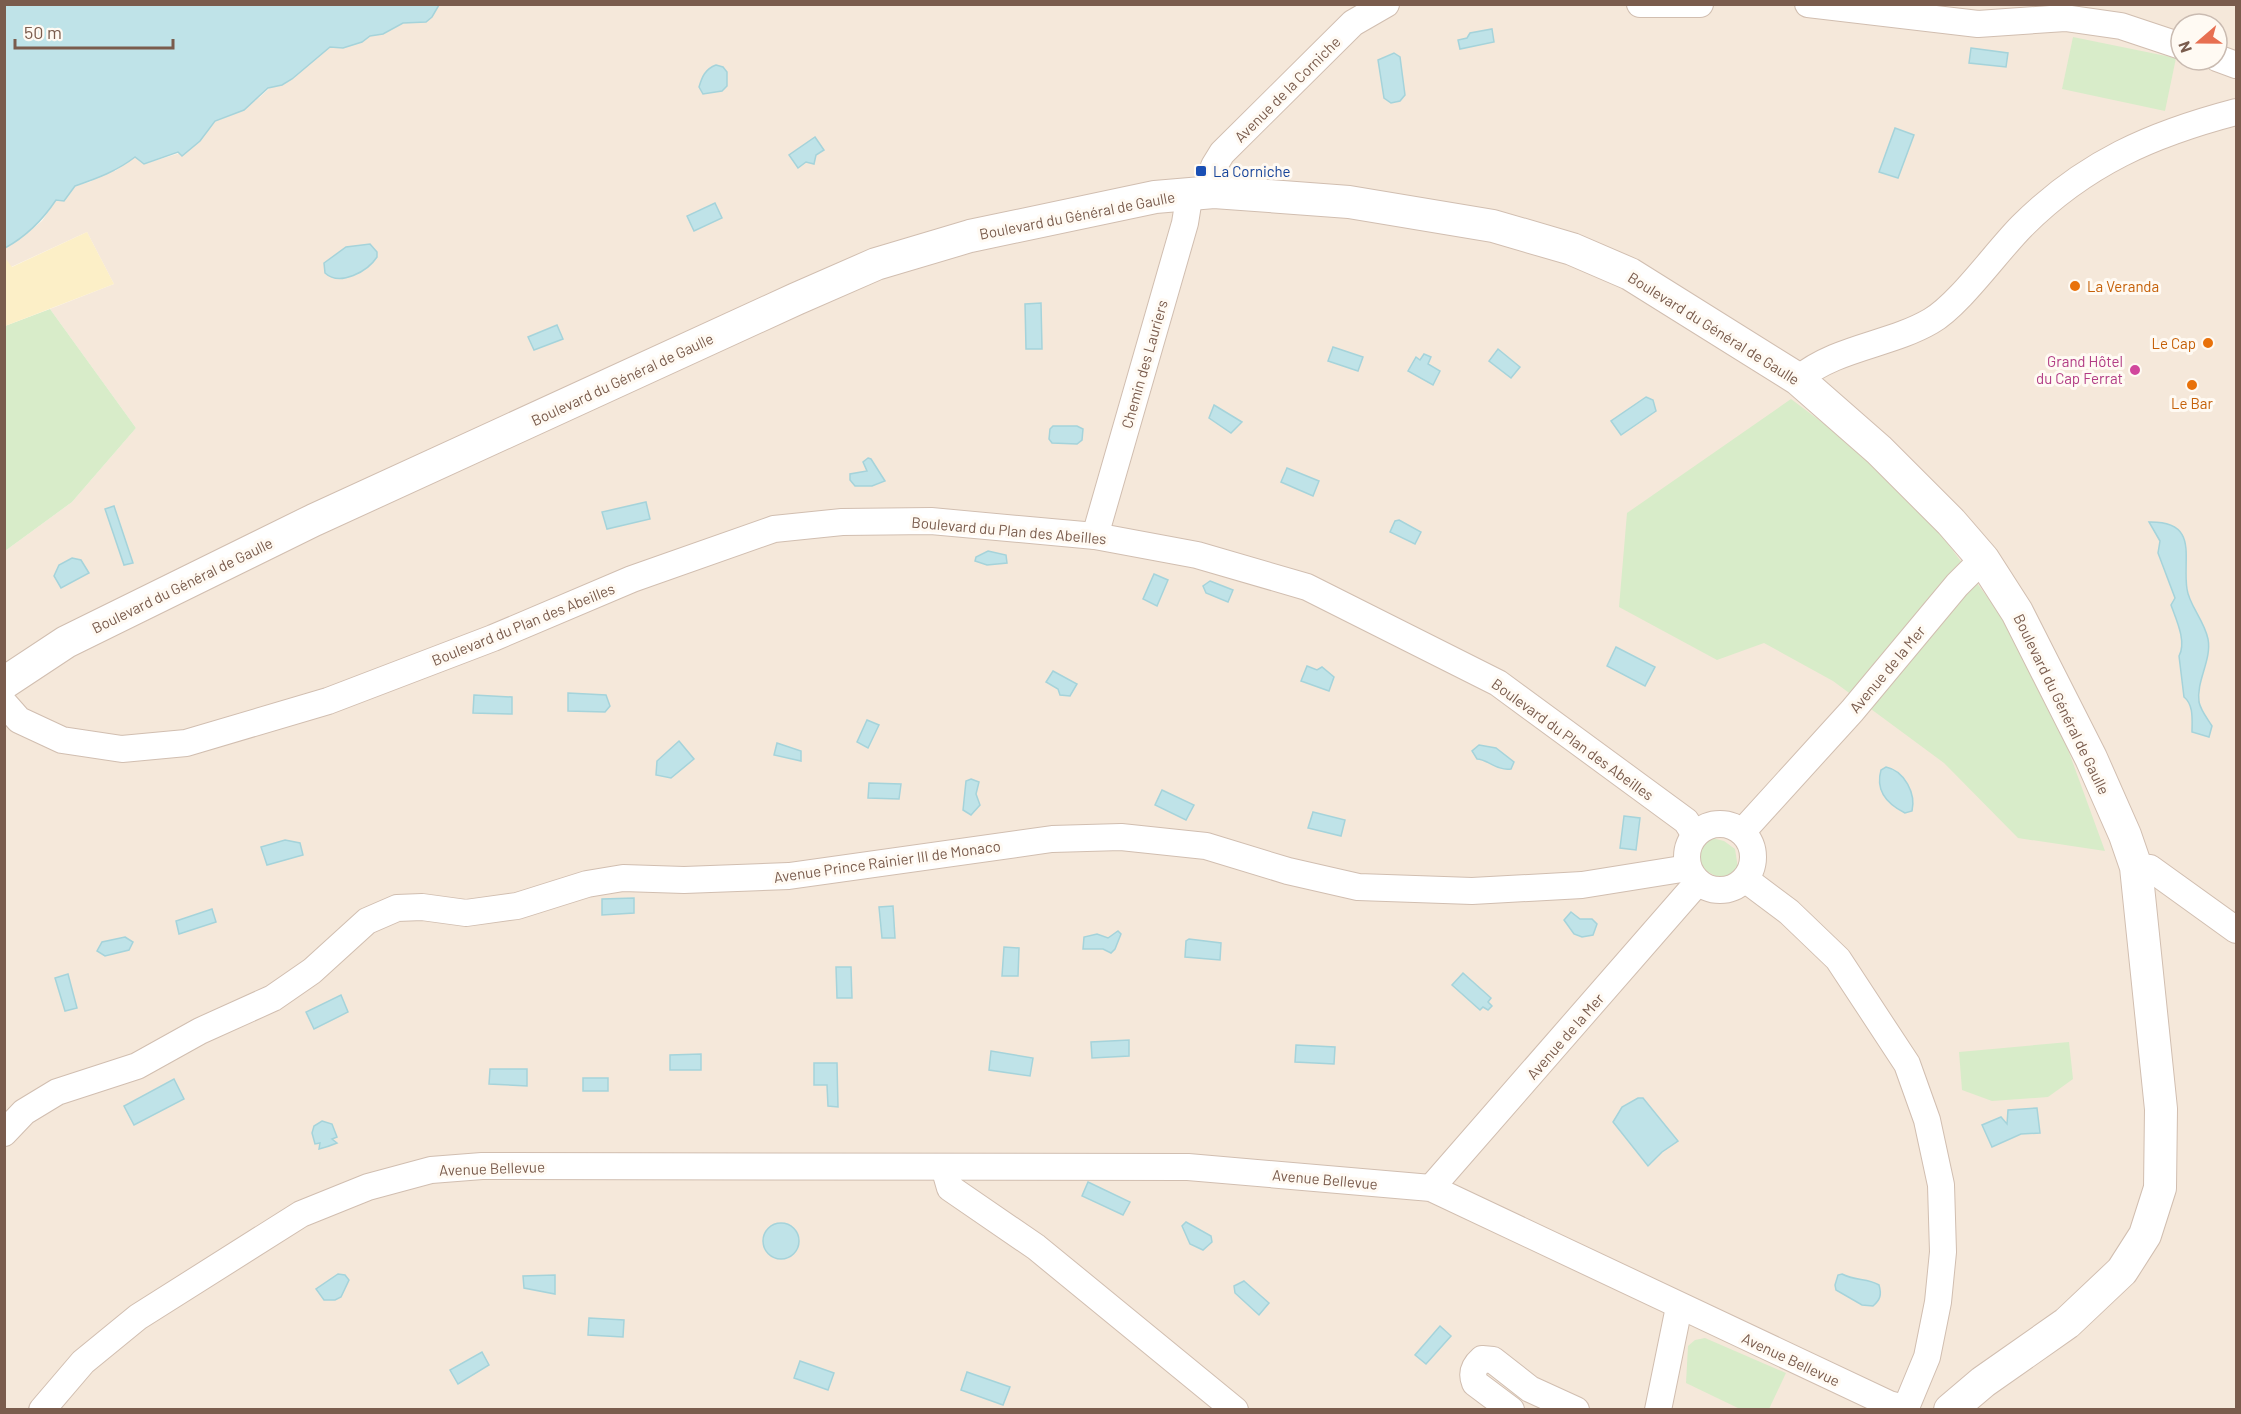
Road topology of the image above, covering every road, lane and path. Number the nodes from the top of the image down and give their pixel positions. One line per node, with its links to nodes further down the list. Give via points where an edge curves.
1 (1386, 4): 7 (street, Avenue de la Corniche, via 1353,23 1222,153)
2 (1640, 4): 3 (street)
3 (1700, 4)
4 (1808, 4): 5 (street, via 1978,24 2065,18 2121,26)
5 (2169, 42)
6 (2236, 112): 8 (street, via 2166,132 2092,169 2057,193 1932,321 1815,365)
7 (1202, 192): 8 (street, Boulevard du Général de Gaulle, via 1349,202 1492,226 1572,249 1630,274); 9 (street, Chemin des Lauriers, via 1185,223); 11 (street, Boulevard du Général de Gaulle, via 1036,221 876,264 314,520 66,642)
8 (1798, 379): 10 (street, Boulevard du Général de Gaulle, via 1879,450)
9 (1095, 536): 12 (street, Boulevard du Plan des Abeilles, via 931,521 842,522 774,530 632,579 328,701 186,743 122,749 62,740 19,720); 14 (street, Boulevard du Plan des Abeilles, via 1197,555 1318,592 1498,683 1686,821)
10 (1983, 559): 13 (street, Avenue de la Mer); 15 (street, Boulevard du Général de Gaulle, via 2051,675)
11 (4, 683)
12 (4, 703)
13 (1742, 832): 14 (street, via 1733,826 1713,824); 17 (street, via 1753,850)
14 (1695, 835): 16 (street, via 1689,845)
15 (2136, 867): 18 (street, via 2150,868); 29 (street, Boulevard du Général de Gaulle, via 2163,1151 2160,1188 2145,1234 2122,1271 2067,1323)
16 (1693, 875): 17 (street, via 1717,891 1737,886); 19 (street, Avenue Prince Rainier III de Monaco, via 1472,891 1358,886 1288,871 1206,846 1121,837 1052,839 789,876 623,878 587,884 517,906 466,913 397,908 367,921 312,971 273,998 200,1031 137,1066 57,1092 24,1112); 21 (street, Avenue de la Mer)
17 (1745, 879): 23 (street, via 1789,912 1838,959 1907,1064 1928,1120 1941,1185 1942,1262 1927,1357)
18 (2236, 930)
19 (4, 1133)
20 (944, 1167): 21 (street, Avenue Bellevue, via 1188,1167); 24 (street, Avenue Bellevue, via 482,1166 431,1170 368,1187 301,1214 138,1317 83,1362); 25 (street, via 950,1188 1036,1247)
21 (1431, 1188): 22 (street, Avenue Bellevue)
22 (1679, 1307): 23 (street, Avenue Bellevue); 28 (street)
23 (1905, 1409)
24 (42, 1410)
25 (1235, 1410)
26 (1511, 1410): 27 (street, via 1474,1383 1474,1366 1482,1359 1493,1360 1530,1389)
27 (1576, 1410)
28 (1658, 1410)
29 (1950, 1410)

